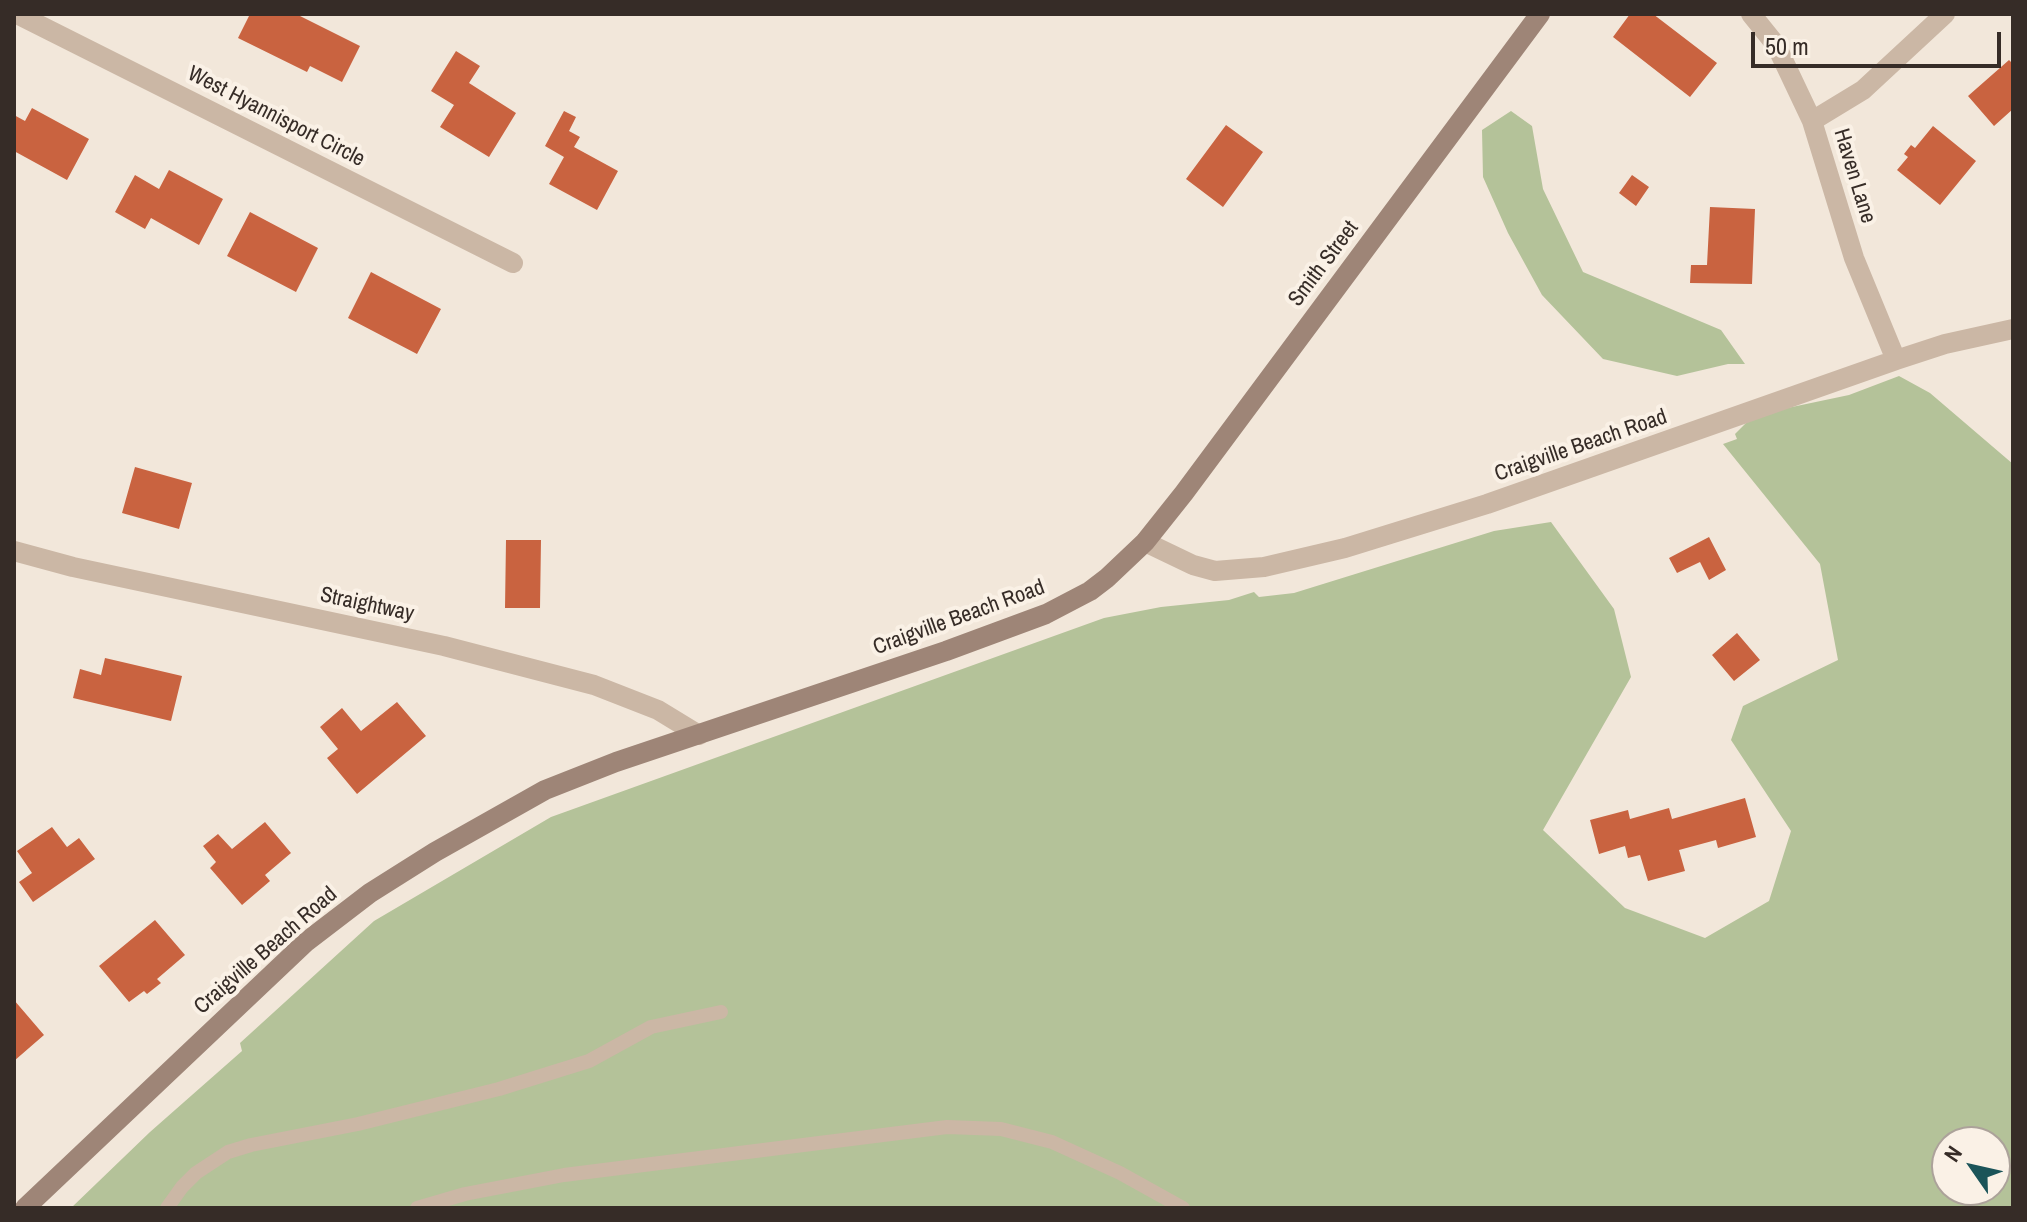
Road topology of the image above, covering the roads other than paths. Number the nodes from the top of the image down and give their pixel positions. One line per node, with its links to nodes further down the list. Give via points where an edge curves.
1 (17, 14): 6 (street, West Hyannisport Circle)
2 (1540, 14): 9 (main road, Smith Street)
3 (1751, 14): 5 (street, Haven Lane, via 1776,45)
4 (1945, 14): 5 (street, via 1863,90)
5 (1812, 121): 8 (street, Haven Lane, via 1854,258)
6 (513, 263)
7 (2013, 329): 8 (street, Craigville Beach Road)
8 (1896, 360): 9 (street, Craigville Beach Road, via 1487,504 1345,548 1264,567 1215,571)
9 (1145, 542): 11 (main road, Craigville Beach Road, via 1090,591 1046,614)
10 (14, 551): 11 (street, Straightway, via 444,646 594,685 658,710)
11 (699, 735): 13 (main road, Craigville Beach Road, via 545,790 370,893 306,942)
12 (721, 1012): 14 (lane, via 651,1027 589,1061 499,1089 228,1152 196,1173)
13 (25, 1208)
14 (167, 1208)
15 (417, 1208): 16 (lane, via 564,1175 947,1127 1001,1129 1052,1142)
16 (1183, 1208)

